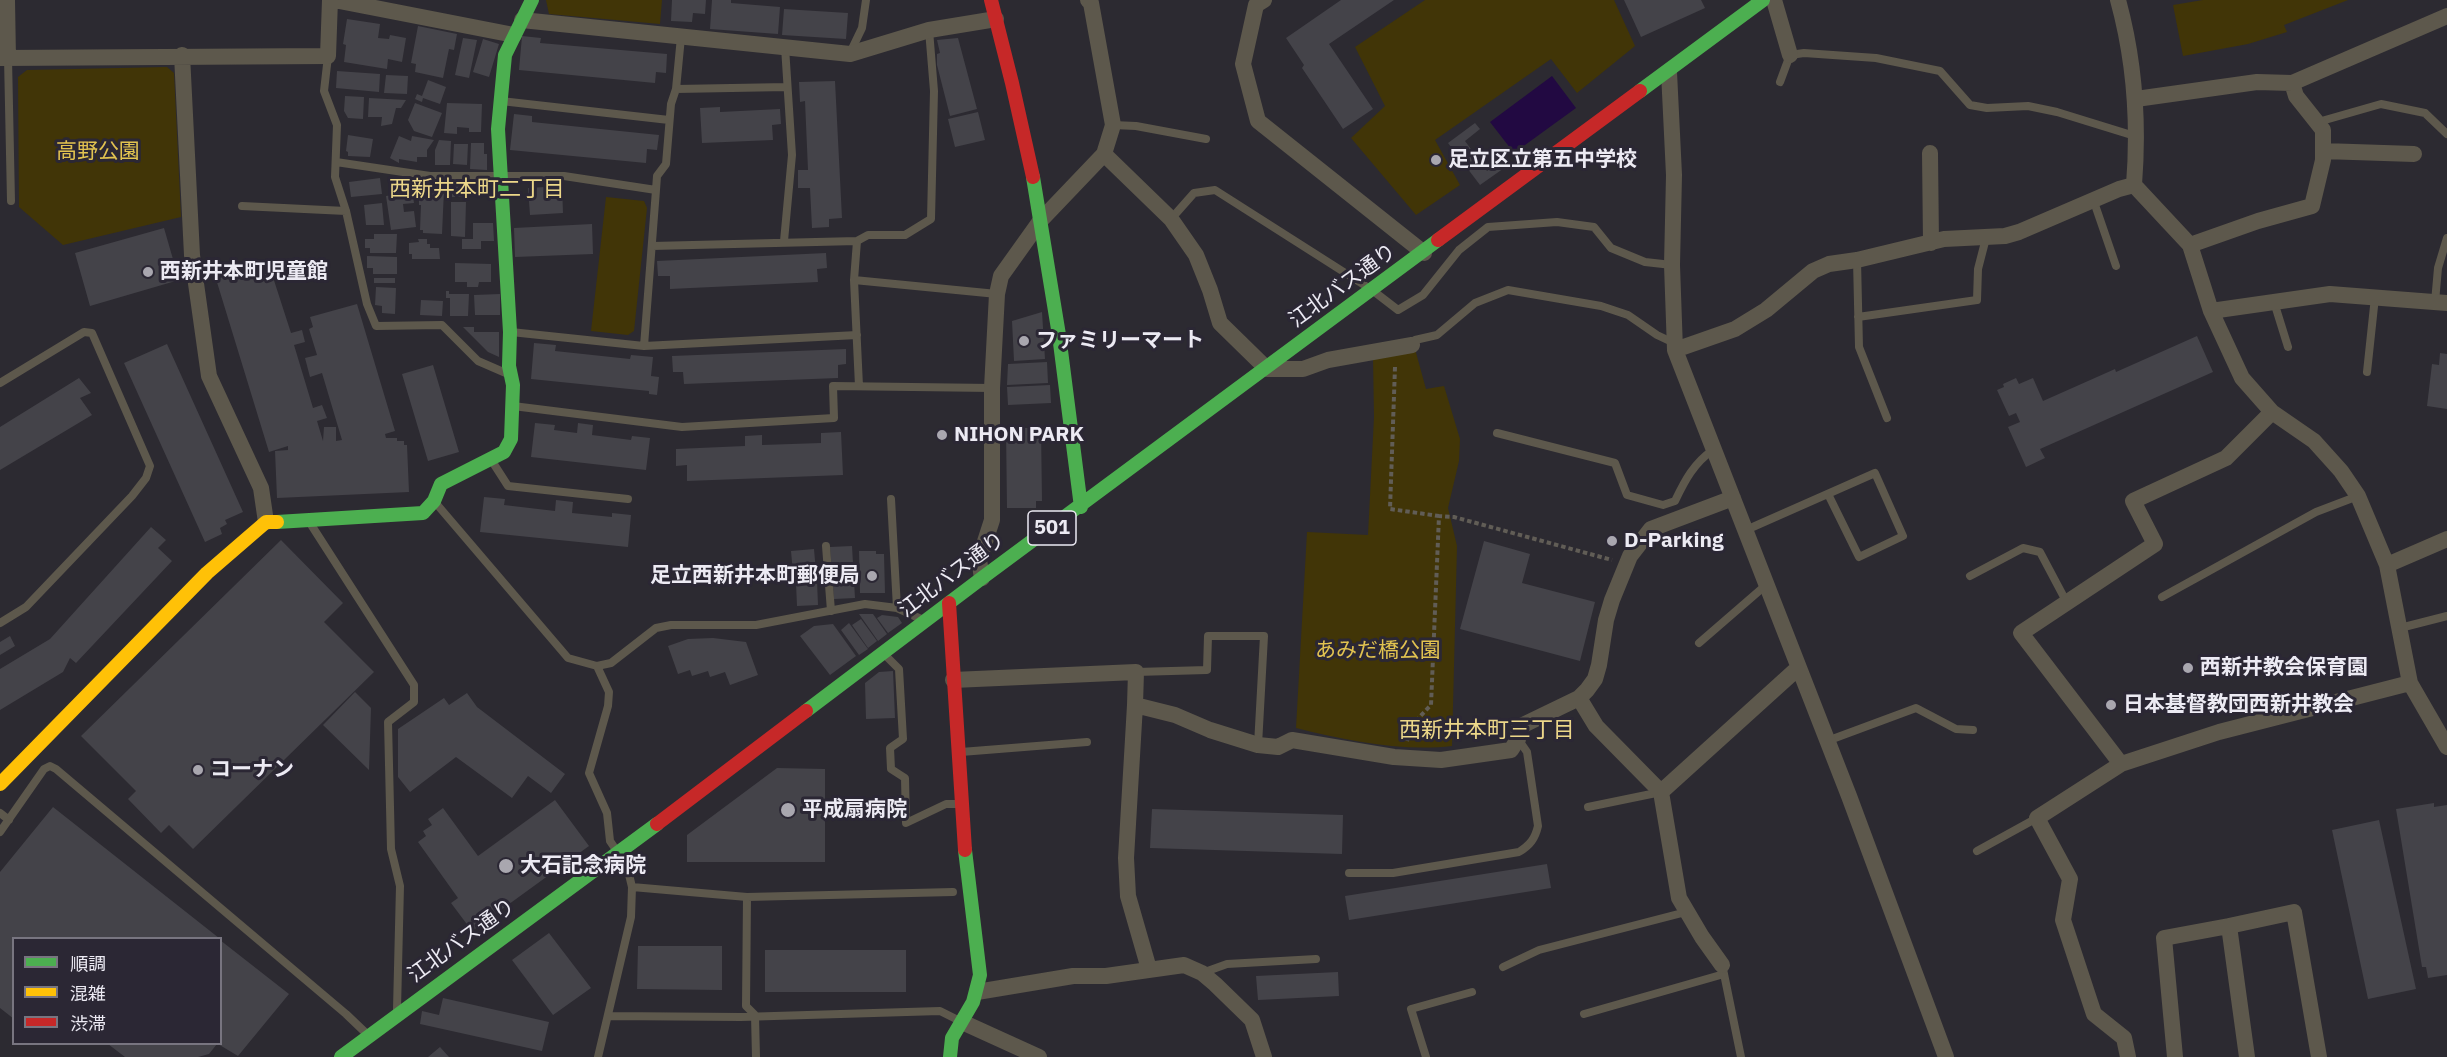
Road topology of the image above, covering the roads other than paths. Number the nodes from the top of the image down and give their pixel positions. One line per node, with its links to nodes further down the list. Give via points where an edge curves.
1 (8, 0): 21 (street)
2 (332, 0): 13 (street); 20 (street)
3 (532, 0): 13 (street)
4 (866, 0): 17 (lane, via 862,28)
5 (991, 0): 12 (street)
6 (1088, 0): 31 (street)
7 (1264, 0): 56 (street, via 1256,5 1243,64 1258,121)
8 (1763, 0): 22 (street, 江北バス通り / 501)
9 (1774, 0): 19 (street)
10 (2118, 0): 27 (street, via 2128,34)
11 (2447, 16): 24 (street)
12 (996, 19): 14 (street); 48 (street)
13 (518, 27): 15 (street); 28 (street, via 505,55)
14 (929, 30): 17 (street); 52 (lane, via 934,91 931,219 905,235 868,234)
15 (681, 37): 16 (street); 26 (lane)
16 (785, 47): 17 (street); 25 (lane)
17 (850, 54)
18 (182, 55): 20 (street); 21 (street); 96 (street, via 192,255 209,376 261,488)
19 (1790, 55): 23 (lane); 33 (lane, via 1804,52 1876,58 1940,71 1970,105 2028,106)
20 (328, 56): 39 (lane, via 324,91 337,124)
21 (4, 58): 44 (lane)
22 (1668, 72): 56 (street, 江北バス通り / 501); 58 (street, via 1674,175)
23 (1780, 82)
24 (2292, 83): 27 (street, via 2257,82); 30 (street, via 2296,96)
25 (787, 87): 26 (lane); 51 (lane, via 792,155)
26 (676, 89): 29 (lane)
27 (2136, 99): 33 (street)
28 (500, 101): 29 (lane); 40 (street)
29 (669, 120): 42 (lane, via 666,164 657,176)
30 (2318, 122): 32 (lane, via 2381,104 2425,113); 35 (street, via 2323,130)
31 (1113, 125): 34 (lane); 37 (street)
32 (2447, 134)
33 (2138, 137): 41 (street)
34 (1206, 139)
35 (2323, 151): 38 (street); 54 (street, via 2312,206)
36 (1930, 153): 53 (street)
37 (1104, 154): 47 (street); 48 (street)
38 (2414, 154)
39 (336, 162): 40 (lane, via 430,176); 46 (lane, via 335,177)
40 (502, 177): 42 (lane, via 564,176); 68 (street)
41 (2134, 185): 43 (street); 54 (street)
42 (656, 190): 55 (lane)
43 (2093, 199): 49 (street, via 2019,232); 59 (lane)
44 (11, 201)
45 (242, 206): 46 (lane)
46 (346, 211): 76 (lane, via 367,304 376,326 442,325 478,360)
47 (1171, 219): 61 (lane, via 1194,194 1215,190); 74 (street, via 1196,255 1220,323)
48 (1041, 220): 62 (street, via 1001,276); 93 (street)
49 (1986, 238): 53 (street); 67 (lane, via 1978,269 1977,300)
50 (2447, 238): 65 (lane, via 2438,268)
51 (784, 241): 52 (lane); 55 (lane)
52 (857, 241): 60 (lane)
53 (1930, 243): 57 (street)
54 (2190, 245): 66 (street)
55 (652, 246): 70 (lane)
56 (1424, 253): 61 (street, 江北バス通り / 501)
57 (1857, 260): 67 (lane); 72 (street, via 1813,271 1736,329)
58 (1672, 265): 61 (lane, via 1645,262 1611,248 1594,227 1557,222 1488,227 1459,250 1423,295 1398,310); 72 (street)
59 (2116, 266)
60 (854, 280): 62 (lane); 69 (lane)
61 (1372, 290): 74 (street, 江北バス通り / 501)
62 (997, 294): 79 (street)
63 (2375, 297): 64 (street, via 2330,294); 65 (street); 75 (lane)
64 (2274, 302): 66 (street); 73 (lane)
65 (2441, 302)
66 (2211, 311): 81 (street, via 2242,378)
67 (1858, 317): 82 (lane, via 1859,347)
68 (510, 332): 70 (lane); 76 (street)
69 (857, 335): 70 (lane); 78 (lane)
70 (644, 346)
71 (1403, 347): 72 (lane, via 1437,335 1475,303 1508,290 1601,306 1628,315); 74 (street, via 1328,360 1303,369)
72 (1675, 347): 84 (street)
73 (2288, 347)
74 (1267, 369): 93 (street, 江北バス通り / 501)
75 (2367, 372)
76 (512, 375): 80 (street)
77 (0, 383): 111 (lane, via 84,332 92,333 150,466 132,496 26,607)
78 (859, 386): 79 (lane); 80 (lane, via 833,386 834,418 682,427)
79 (992, 388): 102 (street, via 992,520 979,560)
80 (512, 406): 85 (street, via 512,439 504,452)
81 (2272, 412): 87 (street, via 2314,441); 105 (street, via 2226,458 2133,501 2155,544)
82 (1887, 418)
83 (1497, 433): 92 (lane, via 1615,463 1627,495 1663,505)
84 (1713, 450): 88 (street); 92 (lane, via 1701,458)
85 (490, 458): 89 (lane, via 508,486); 91 (street, via 441,484)
86 (1828, 494): 86 (lane, via 1875,473 1903,536 1858,557); 97 (lane)
87 (2358, 496): 100 (street); 104 (lane, via 2316,512)
88 (1733, 498): 94 (street); 97 (street)
89 (628, 499)
90 (891, 499): 107 (lane)
91 (434, 501): 95 (street, via 423,513); 115 (lane, via 568,658)
92 (1671, 503): 94 (lane)
93 (1081, 507): 102 (street, 江北バス通り / 501)
94 (1676, 520): 120 (street, via 1651,529 1630,556 1611,600 1594,679)
95 (309, 521): 96 (street); 154 (lane, via 414,685 414,702 388,722 391,849 400,886)
96 (266, 522): 130 (street, via 207,573)
97 (1746, 530): 103 (street)
98 (2447, 539): 100 (street)
99 (826, 546): 108 (lane)
100 (2387, 565): 112 (street)
101 (1970, 576): 105 (lane, via 2023,548 2040,552)
102 (982, 578): 106 (street, 江北バス通り / 501)
103 (1766, 585): 113 (lane); 116 (street)
104 (2162, 597)
105 (2066, 601): 129 (street, via 2021,633)
106 (949, 603): 110 (street, 江北バス通り / 501); 118 (street)
107 (897, 608): 108 (lane, via 865,604); 110 (lane)
108 (831, 611): 115 (lane, via 756,625 656,628 611,663)
109 (2447, 616): 112 (lane)
110 (926, 621): 114 (street, 江北バス通り / 501)
111 (0, 623)
112 (2400, 628): 119 (street)
113 (1699, 644)
114 (884, 653): 132 (lane, via 899,669 903,739 890,748 891,769 904,778 906,823 946,804); 139 (street, 江北バス通り / 501)
115 (597, 666): 139 (lane, via 609,693 589,773 607,813 610,841)
116 (1798, 668): 124 (street); 131 (street)
117 (1136, 672): 118 (street); 121 (street); 126 (lane, via 1207,670 1208,636 1264,636)
118 (953, 680): 128 (street)
119 (2410, 683): 127 (street); 129 (street, via 2219,732)
120 (1579, 698): 123 (street, via 1519,727); 131 (street, via 1596,726)
121 (1135, 705): 126 (street); 148 (street, via 1126,858 1128,896)
122 (1973, 730): 124 (lane, via 1956,729 1916,708)
123 (1518, 739): 126 (street, via 1511,750 1441,760 1394,757 1292,740 1278,747); 140 (lane, via 1527,752 1538,826 1529,846 1519,852 1393,873)
124 (1827, 741): 167 (street)
125 (1088, 742): 128 (lane)
126 (1258, 745)
127 (2447, 747)
128 (960, 752): 132 (street)
129 (2121, 764): 135 (street)
130 (0, 784)
131 (1661, 792): 133 (lane); 144 (street, via 1679,898)
132 (962, 804): 152 (street, via 980,975)
133 (1588, 807)
134 (0, 813): 136 (lane)
135 (2037, 818): 138 (lane); 168 (street, via 2070,879 2063,920 2094,1014 2124,1038)
136 (9, 820): 137 (lane); 158 (lane, via 44,769 56,769)
137 (0, 832)
138 (1977, 851)
139 (619, 853): 141 (lane); 154 (street, 江北バス通り / 501)
140 (1349, 873)
141 (632, 887): 143 (lane); 156 (lane, via 631,917)
142 (953, 892): 143 (lane)
143 (747, 897): 155 (lane, via 746,1006)
144 (1686, 912): 147 (lane, via 1539,950); 149 (street)
145 (2229, 926): 169 (street, via 2164,938); 170 (street); 171 (street, via 2294,912)
146 (1316, 959): 150 (lane, via 1227,964)
147 (1503, 967)
148 (1149, 969): 150 (street, via 1184,965); 152 (street, via 1106,976 1073,976)
149 (1723, 969): 153 (lane); 166 (lane)
150 (1202, 973): 164 (street, via 1252,1020)
151 (1472, 992): 165 (lane, via 1411,1009)
152 (977, 993): 157 (street)
153 (1584, 1014)
154 (397, 1015): 158 (street, 江北バス通り / 501)
155 (755, 1015): 156 (lane); 157 (lane, via 940,1011); 161 (lane)
156 (609, 1016): 160 (lane)
157 (962, 1022): 162 (street, via 950,1040); 163 (street)
158 (368, 1036): 159 (street, 江北バス通り / 501)
159 (341, 1057)
160 (598, 1057)
161 (756, 1057)
162 (950, 1057)
163 (1040, 1057)
164 (1264, 1057)
165 (1426, 1057)
166 (1741, 1057)
167 (1946, 1057)
168 (2128, 1057)
169 (2175, 1057)
170 (2247, 1057)
171 (2319, 1057)

